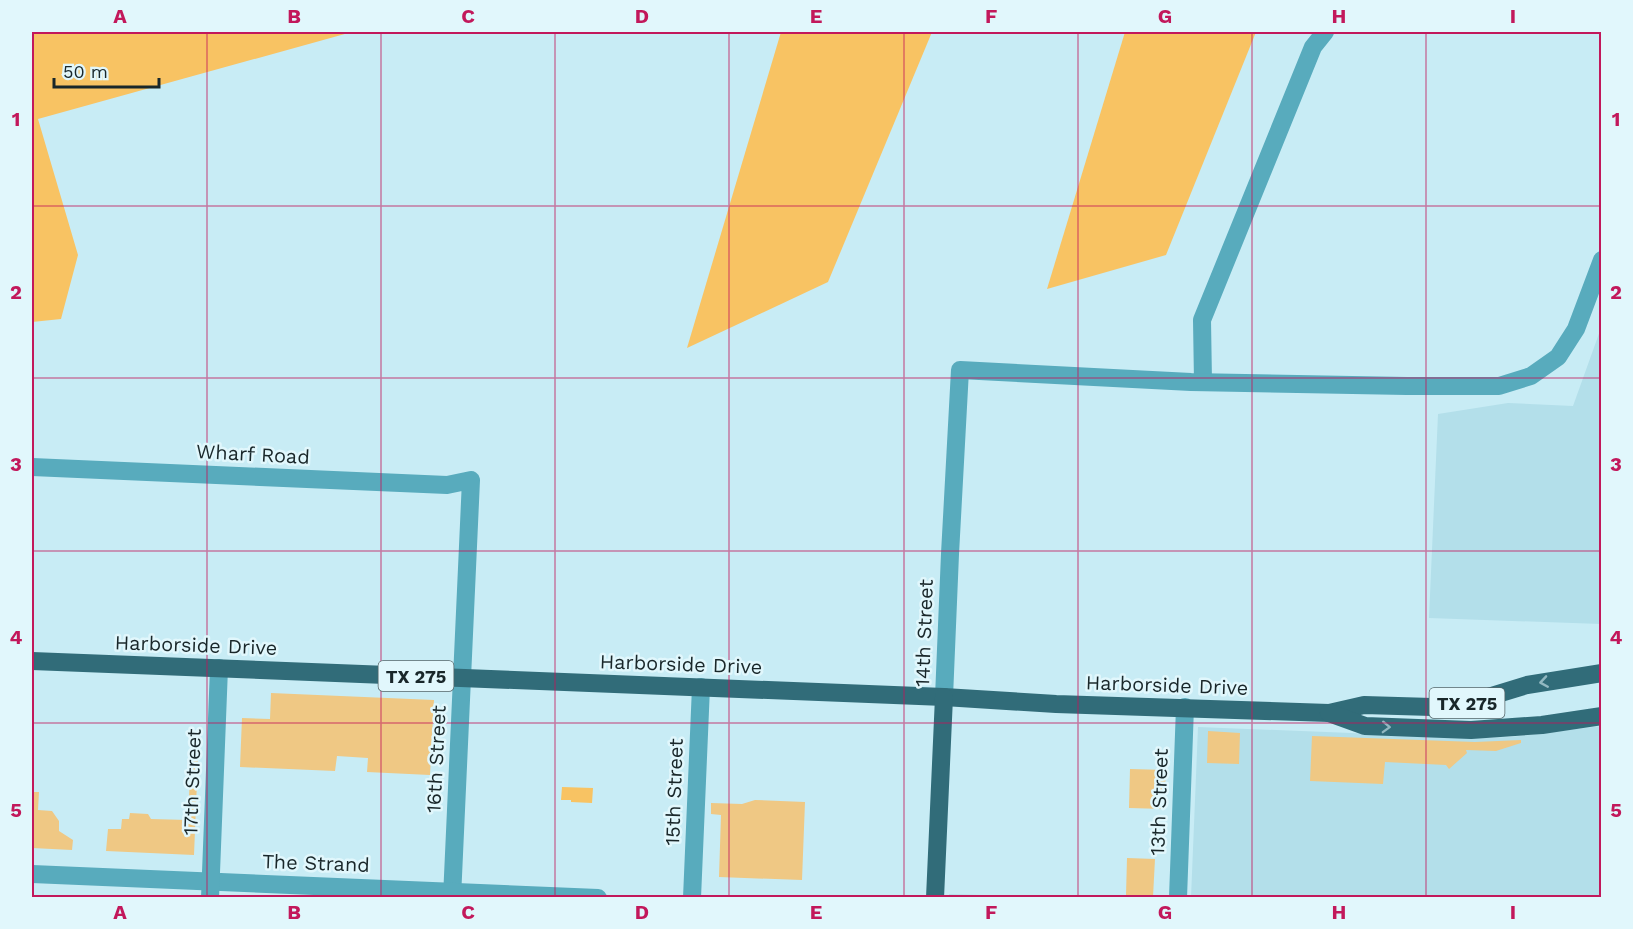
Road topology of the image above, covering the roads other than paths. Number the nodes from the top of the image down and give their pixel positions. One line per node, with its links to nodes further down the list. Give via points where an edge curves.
1 (1325, 32): 3 (street, via 1313,47 1202,320)
2 (1602, 260): 3 (street, via 1576,328 1558,357 1532,376 1498,386)
3 (1203, 382): 11 (street, 14th Street, via 960,370)
4 (32, 467): 5 (street, Wharf Road, via 447,485)
5 (471, 480): 9 (street, 16th Street)
6 (32, 661): 7 (main road, Harborside Drive / TX 275)
7 (219, 668): 9 (main road, Harborside Drive / TX 275); 16 (street, 17th Street)
8 (1602, 673): 13 (main road, Harborside Drive / TX 275, one-way to 13, via 1527,685 1465,704 1364,705)
9 (462, 678): 10 (main road, Harborside Drive / TX 275); 17 (street, 16th Street)
10 (701, 687): 11 (main road, Harborside Drive / TX 275); 19 (street, 15th Street)
11 (944, 697): 12 (main road, Harborside Drive / TX 275); 20 (main road, 14th Street)
12 (1185, 707): 13 (main road, Harborside Drive / TX 275); 21 (street, 13th Street)
13 (1329, 713): 14 (main road, Harborside Drive / TX 275, one-way to 14, via 1365,726 1471,730)
14 (1602, 716)
15 (32, 874): 16 (street, The Strand)
16 (210, 890): 17 (street, The Strand)
17 (452, 895): 18 (street, The Strand)
18 (598, 897)
19 (692, 897)
20 (935, 897)
21 (1178, 897)

